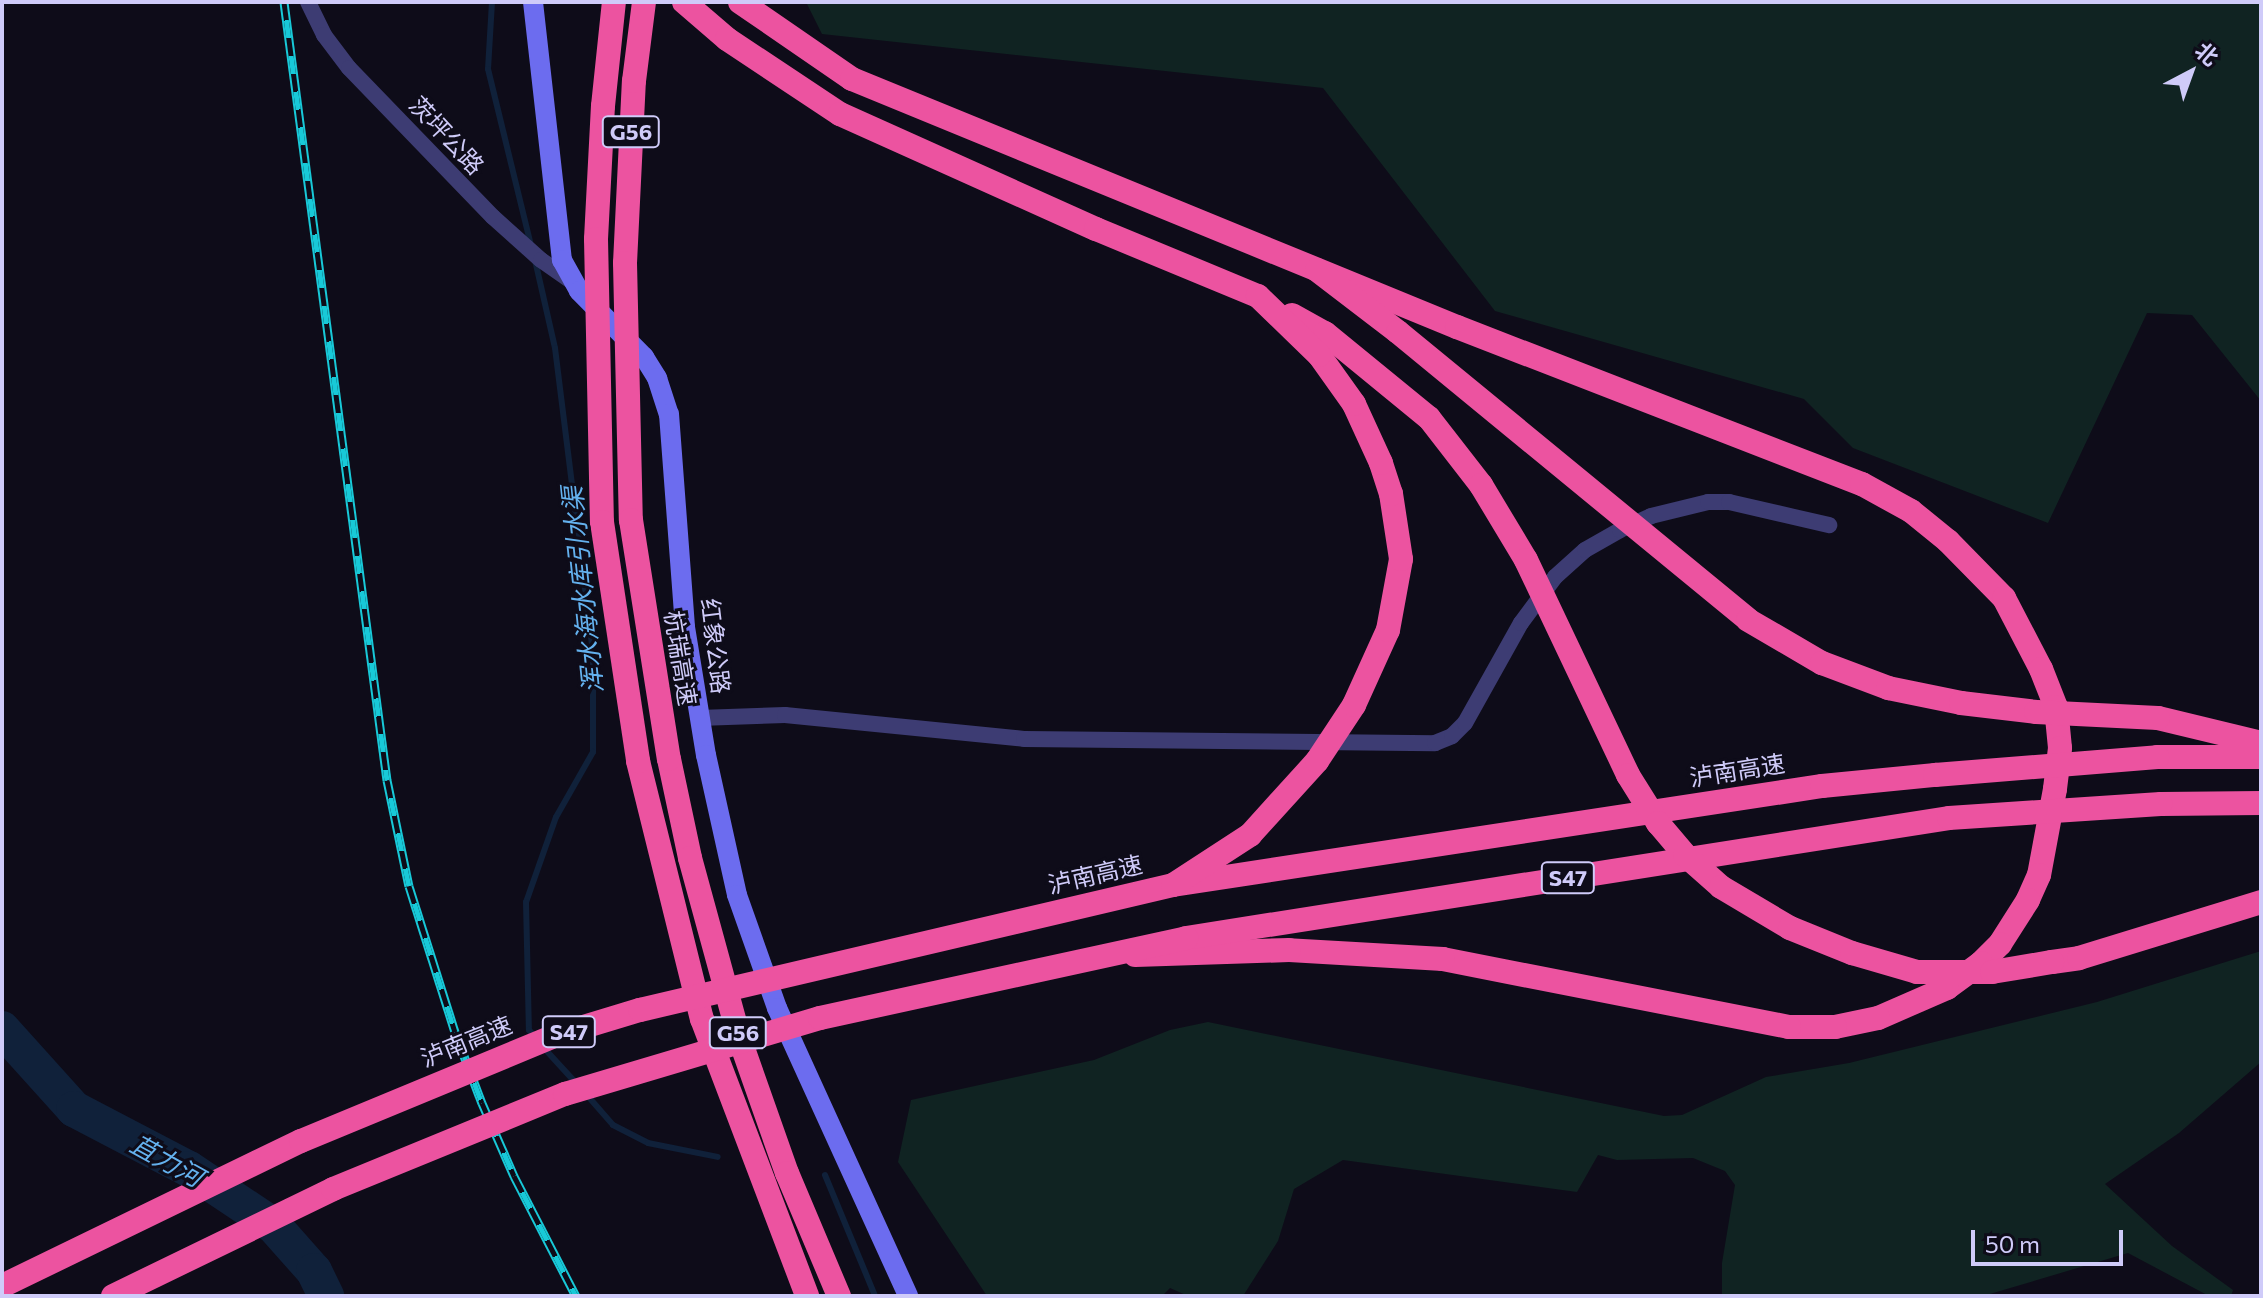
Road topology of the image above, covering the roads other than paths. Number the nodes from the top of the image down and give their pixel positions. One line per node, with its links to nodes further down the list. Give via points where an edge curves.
1 (308, 2): 8 (street, 茨坪公路, via 349,68 516,239)
2 (533, 2): 8 (main road, 红象公路, via 559,244)
3 (614, 2): 20 (highway, G56, bridge, via 596,239 602,522 638,761 702,1019)
4 (644, 2): 21 (highway, 杭瑞高速 / G56, bridge, via 634,81 625,263 631,520 669,759 694,871 739,1037 787,1173)
5 (684, 2): 9 (highway, via 727,39 840,114)
6 (740, 2): 7 (highway, via 852,79)
7 (1317, 270): 12 (highway, bridge, via 1736,611 1822,663 1888,688 1961,703 2158,718); 17 (highway, via 1862,484 1929,526 2004,598 2056,707 2060,748 2049,833 2028,900 1981,963 1947,988 1878,1018 1835,1027 1789,1027 1443,959 1289,950)
8 (572, 282): 11 (main road, 红象公路, via 644,357 666,400 685,627)
9 (1258, 296): 15 (highway, bridge, via 1319,355 1369,433 1391,494 1399,580 1378,657 1341,728 1317,761 1250,835); 16 (highway, bridge, via 1325,333 1429,418 1447,440 1526,560 1628,775 1658,823 1721,887 1790,928 1917,972 1992,972 2079,958)
10 (1829, 525): 11 (street, via 1708,502 1620,530 1585,550 1555,577 1515,632 1465,723 1435,743 1024,739 785,715)
11 (699, 718): 22 (main road, 红象公路, via 720,827 753,946 826,1122)
12 (2261, 743)
13 (2261, 757): 15 (highway, 泸南高速 / S47, bridge, via 2157,757 1822,786)
14 (2261, 803): 17 (highway, S47, bridge, via 1949,818 1186,938)
15 (1173, 885): 18 (highway, 泸南高速 / S47, bridge, via 640,1010 557,1035 301,1141)
16 (2261, 902)
17 (1108, 955): 19 (highway, S47, bridge, via 820,1018 565,1094 333,1189)
18 (2, 1286)
19 (113, 1296)
20 (807, 1296)
21 (839, 1296)
22 (908, 1296)

